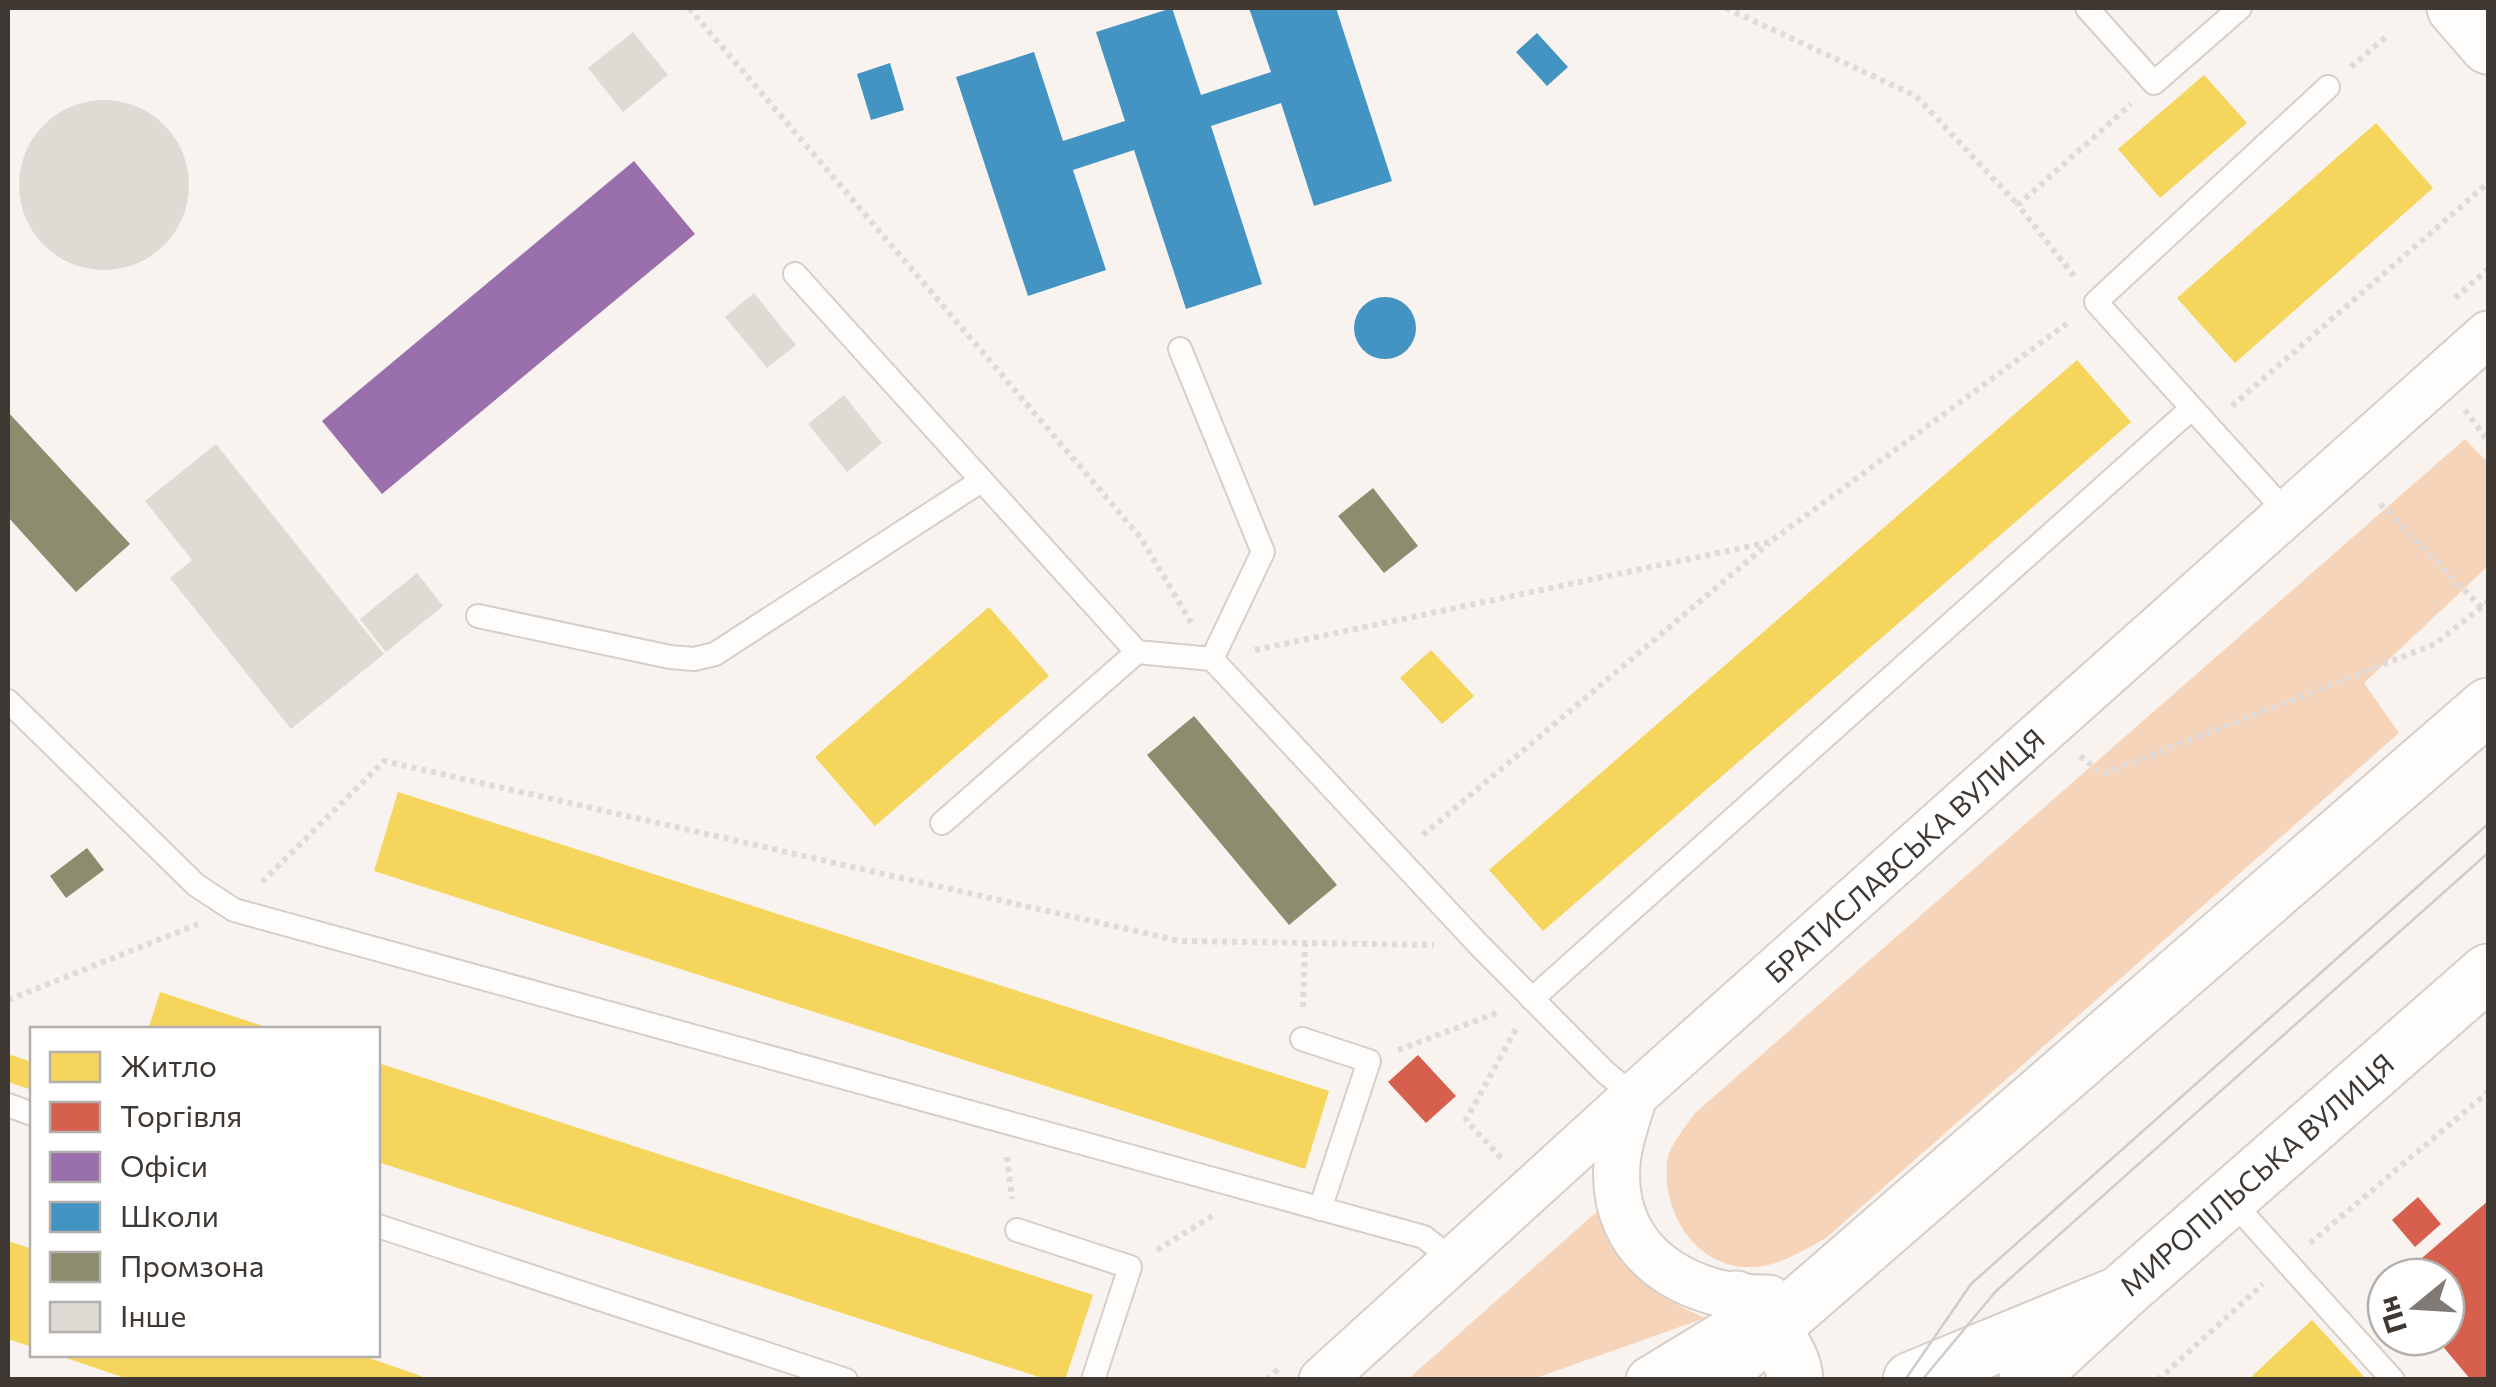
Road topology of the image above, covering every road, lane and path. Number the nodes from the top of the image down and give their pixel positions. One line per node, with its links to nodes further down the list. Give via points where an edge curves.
1 (689, 8): 27 (path, via 1141,538)
2 (1726, 8): 11 (path, via 1916,96)
3 (2088, 8): 8 (lane)
4 (2240, 8): 8 (lane)
5 (2455, 8): 7 (main road)
6 (2388, 36): 9 (path)
7 (2488, 46)
8 (2154, 82): 11 (path)
9 (2328, 88): 13 (lane)
10 (2488, 184): 18 (path)
11 (2018, 206): 13 (path)
12 (795, 274): 20 (lane)
13 (2096, 302): 16 (lane); 23 (path)
14 (2488, 334): 22 (street, БРАТИСЛАВСЬКА ВУЛИЦЯ)
15 (1180, 349): 27 (lane, via 1263,552)
16 (2192, 408): 18 (lane); 36 (lane)
17 (2473, 420): 19 (path)
18 (2208, 426): 22 (lane)
19 (2488, 441)
20 (981, 481): 25 (lane, via 715,654 694,660); 26 (lane)
21 (2380, 504): 24 (path)
22 (2288, 513): 41 (street, БРАТИСЛАВСЬКА ВУЛИЦЯ)
23 (1770, 542): 27 (path); 31 (path)
24 (2482, 608)
25 (478, 616)
26 (1137, 652): 27 (lane); 30 (lane)
27 (1212, 659): 31 (lane)
28 (8, 701): 32 (lane, via 196,885)
29 (2488, 706): 53 (main road)
30 (942, 824)
31 (1398, 855): 34 (lane)
32 (234, 910): 33 (path, via 384,761 1180,941); 37 (path); 42 (lane)
33 (1305, 943): 34 (path); 38 (path)
34 (1480, 946): 36 (lane)
35 (2488, 972): 45 (main road, МИРОПІЛЬСЬКА ВУЛИЦЯ)
36 (1532, 999): 39 (path); 41 (lane); 43 (path, via 1466,1120)
37 (8, 1000)
38 (1302, 1040): 39 (lane)
39 (1369, 1061): 46 (lane)
40 (2488, 1092): 50 (path)
41 (1634, 1096): 49 (street, БРАТИСЛАВСЬКА ВУЛИЦЯ); 53 (street, via 1616,1163 1620,1214 1645,1254 1686,1284)
42 (1002, 1121): 44 (lane); 48 (path)
43 (1505, 1162)
44 (1253, 1190): 46 (lane); 51 (path)
45 (2229, 1198): 50 (lane); 52 (main road, МИРОПІЛЬСЬКА ВУЛИЦЯ)
46 (1320, 1208): 49 (lane, via 1424,1237)
47 (380, 1227): 54 (lane)
48 (1017, 1230): 51 (lane)
49 (1454, 1261): 56 (street, БРАТИСЛАВСЬКА ВУЛИЦЯ)
50 (2287, 1264): 62 (path); 63 (lane)
51 (1130, 1267): 55 (lane)
52 (2120, 1294): 60 (main road); 61 (main road, МИРОПІЛЬСЬКА ВУЛИЦЯ)
53 (1767, 1310): 57 (street); 58 (main road); 59 (main road)
54 (846, 1380)
55 (1093, 1380)
56 (1322, 1380)
57 (1649, 1380)
58 (1712, 1380)
59 (1795, 1380)
60 (1910, 1380)
61 (2027, 1380)
62 (2158, 1380)
63 (2393, 1380)

